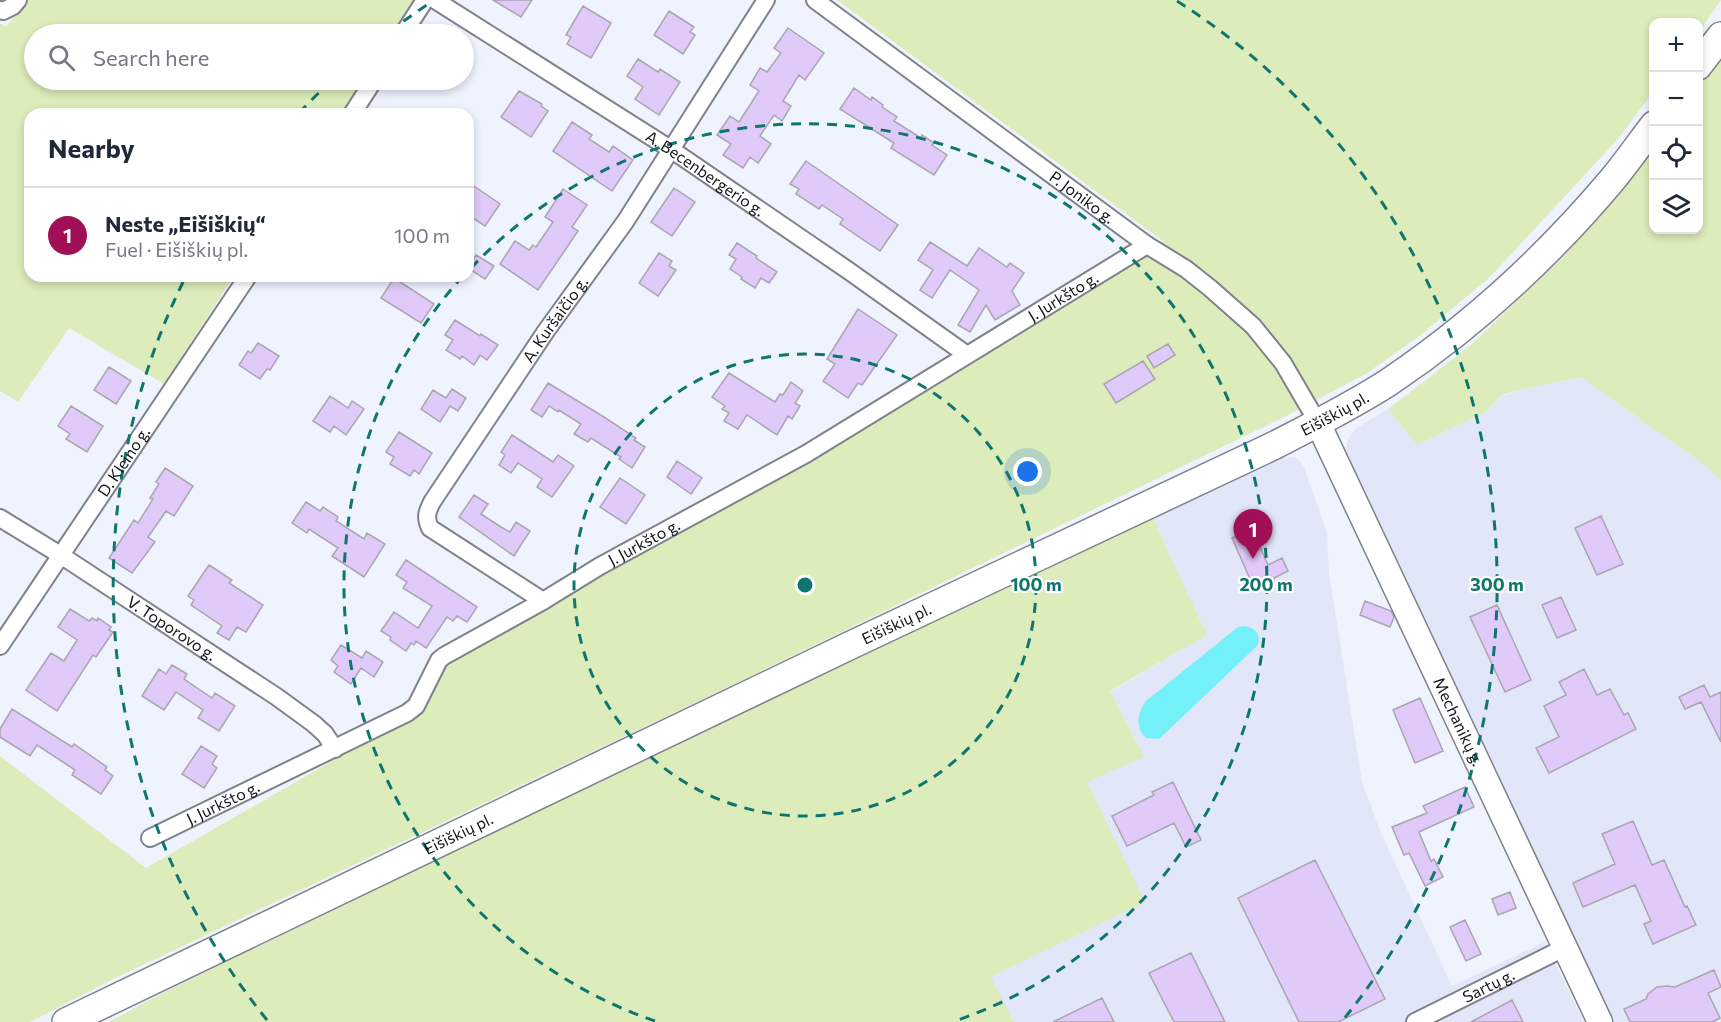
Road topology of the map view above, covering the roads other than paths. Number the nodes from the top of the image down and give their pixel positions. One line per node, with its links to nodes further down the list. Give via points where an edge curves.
1 (18, 0): 6 (street)
2 (425, 0): 7 (street)
3 (435, 0): 8 (street, A. Becenbergerio g.)
4 (766, 0): 15 (street, A. Kuršaičio g.)
5 (815, 0): 16 (street, P. Joniko g.)
6 (2, 10)
7 (409, 24)
8 (473, 24)
9 (474, 25): 15 (street, A. Becenbergerio g.)
10 (1721, 36): 11 (main road)
11 (1703, 59)
12 (368, 90): 13 (street)
13 (356, 108)
14 (1652, 126): 19 (main road, Eišiškių pl., via 1612,179 1507,288 1421,360)
15 (672, 150): 18 (street, A. Becenbergerio g.); 22 (street, A. Kuršaičio g., via 427,512 430,528)
16 (1147, 245): 18 (street, J. Jurkšto g.); 19 (street, P. Joniko g., via 1186,269 1253,326 1283,363)
17 (244, 282): 21 (street, D. Kleino g.)
18 (967, 356): 22 (street, J. Jurkšto g., via 806,454)
19 (1318, 423): 26 (main road, Mechanikų g.); 27 (main road, Eišiškių pl.)
20 (0, 518): 21 (street, V. Toporovo g.)
21 (62, 556): 23 (street, D. Kleino g.); 24 (street, V. Toporovo g., via 277,697 314,724)
22 (543, 601): 24 (street, J. Jurkšto g., via 444,656 416,706)
23 (0, 646)
24 (335, 749): 25 (street, J. Jurkšto g.)
25 (150, 838)
26 (1564, 948): 28 (street, Sartų g.); 29 (main road, Mechanikų g.)
27 (66, 1022)
28 (1415, 1022)
29 (1600, 1022)

